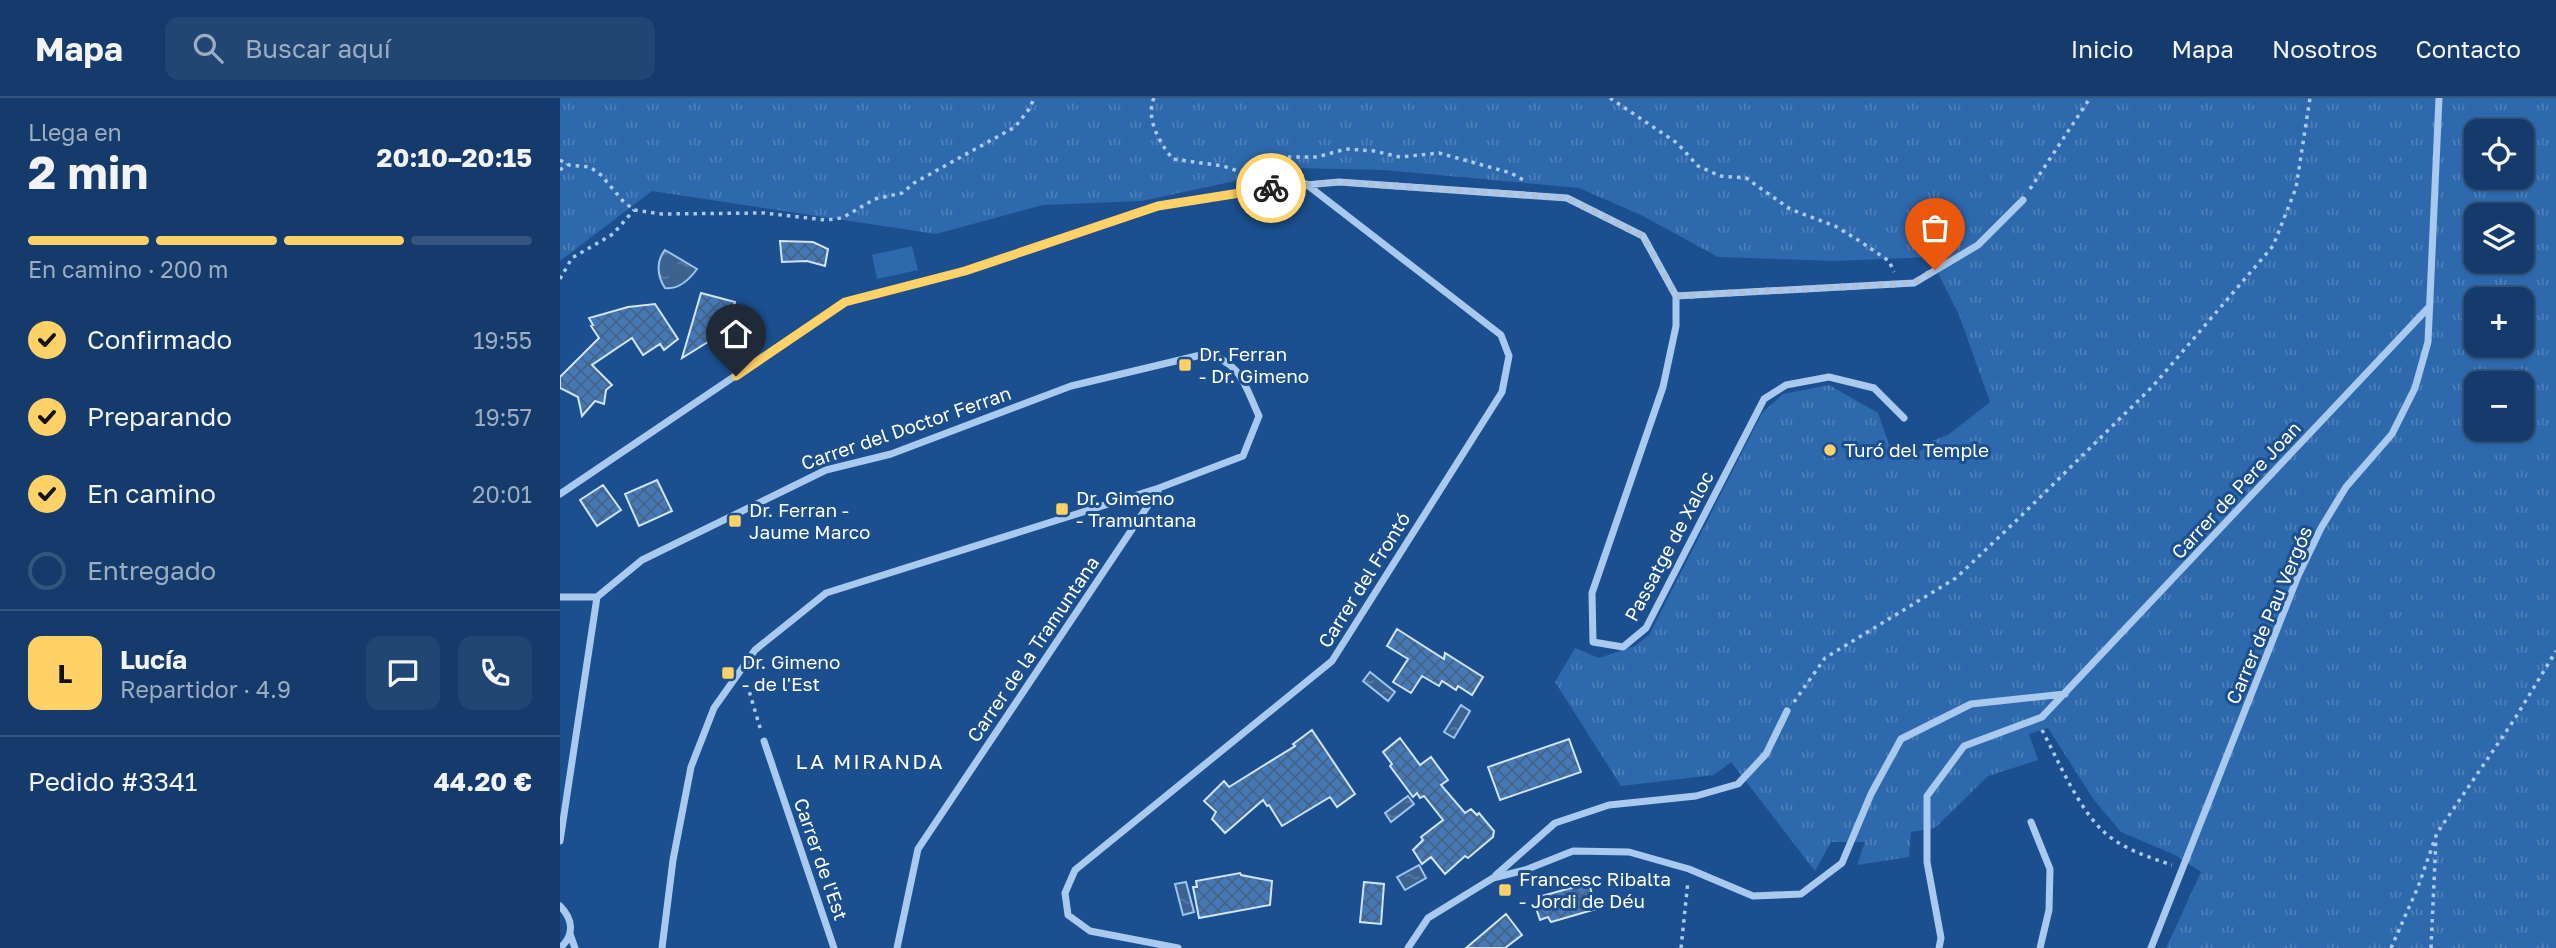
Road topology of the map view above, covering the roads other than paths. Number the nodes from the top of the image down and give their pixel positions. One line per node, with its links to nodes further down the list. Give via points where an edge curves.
1 (2439, 98): 5 (street, Carrer de Pau Vergós)
2 (1305, 184): 4 (street, via 1339,182 1567,198 1643,236); 8 (street, via 1158,206 965,271 845,302); 24 (street, Carrer del Frontó, via 1501,335 1508,356 1502,392 1332,661 1075,870 1065,893 1069,915 1079,923 1090,931)
3 (2023, 200): 4 (street, via 1978,245 1914,283)
4 (1676, 296): 6 (street, Passatge de Xaloc, via 1676,326 1663,387 1592,593 1593,642 1623,647 1646,628 1764,399 1786,385 1829,377 1874,388)
5 (2430, 307): 11 (street, Carrer de Pere Joan); 28 (street, Carrer de Pau Vergós, via 2428,342 2415,388 2392,434 2346,486 2298,576)
6 (1904, 418)
7 (1160, 488): 10 (street, Carrer del Doctor Ferran, via 1243,456 1259,416 1234,367 1216,356 1205,354 1071,386 891,454 825,470 642,560); 21 (street, via 826,593 755,650 715,708 691,767); 23 (street, Carrer de la Tramuntana, via 918,849)
8 (560, 494)
9 (560, 597): 10 (street)
10 (597, 597): 15 (street)
11 (2065, 694): 16 (street, via 1971,704 1901,738 1842,863 1801,894 1753,896 1689,869 1629,852 1573,851); 26 (street, Carrer de Pere Joan, via 2042,717 1964,746 1927,796 1927,862)
12 (1787, 711): 16 (street, via 1766,754 1738,784 1696,796 1609,805 1555,823)
13 (764, 741): 22 (street, Carrer de l'Est)
14 (2031, 822): 27 (street, via 2050,869 2049,910)
15 (560, 841)
16 (1493, 877): 25 (street, via 1428,918)
17 (560, 906): 18 (street, via 569,917)
18 (570, 934): 19 (street); 20 (street)
19 (560, 948)
20 (575, 948)
21 (662, 948)
22 (834, 948)
23 (897, 948)
24 (1178, 948)
25 (1408, 948)
26 (1939, 948)
27 (2040, 948)
28 (2151, 948)

